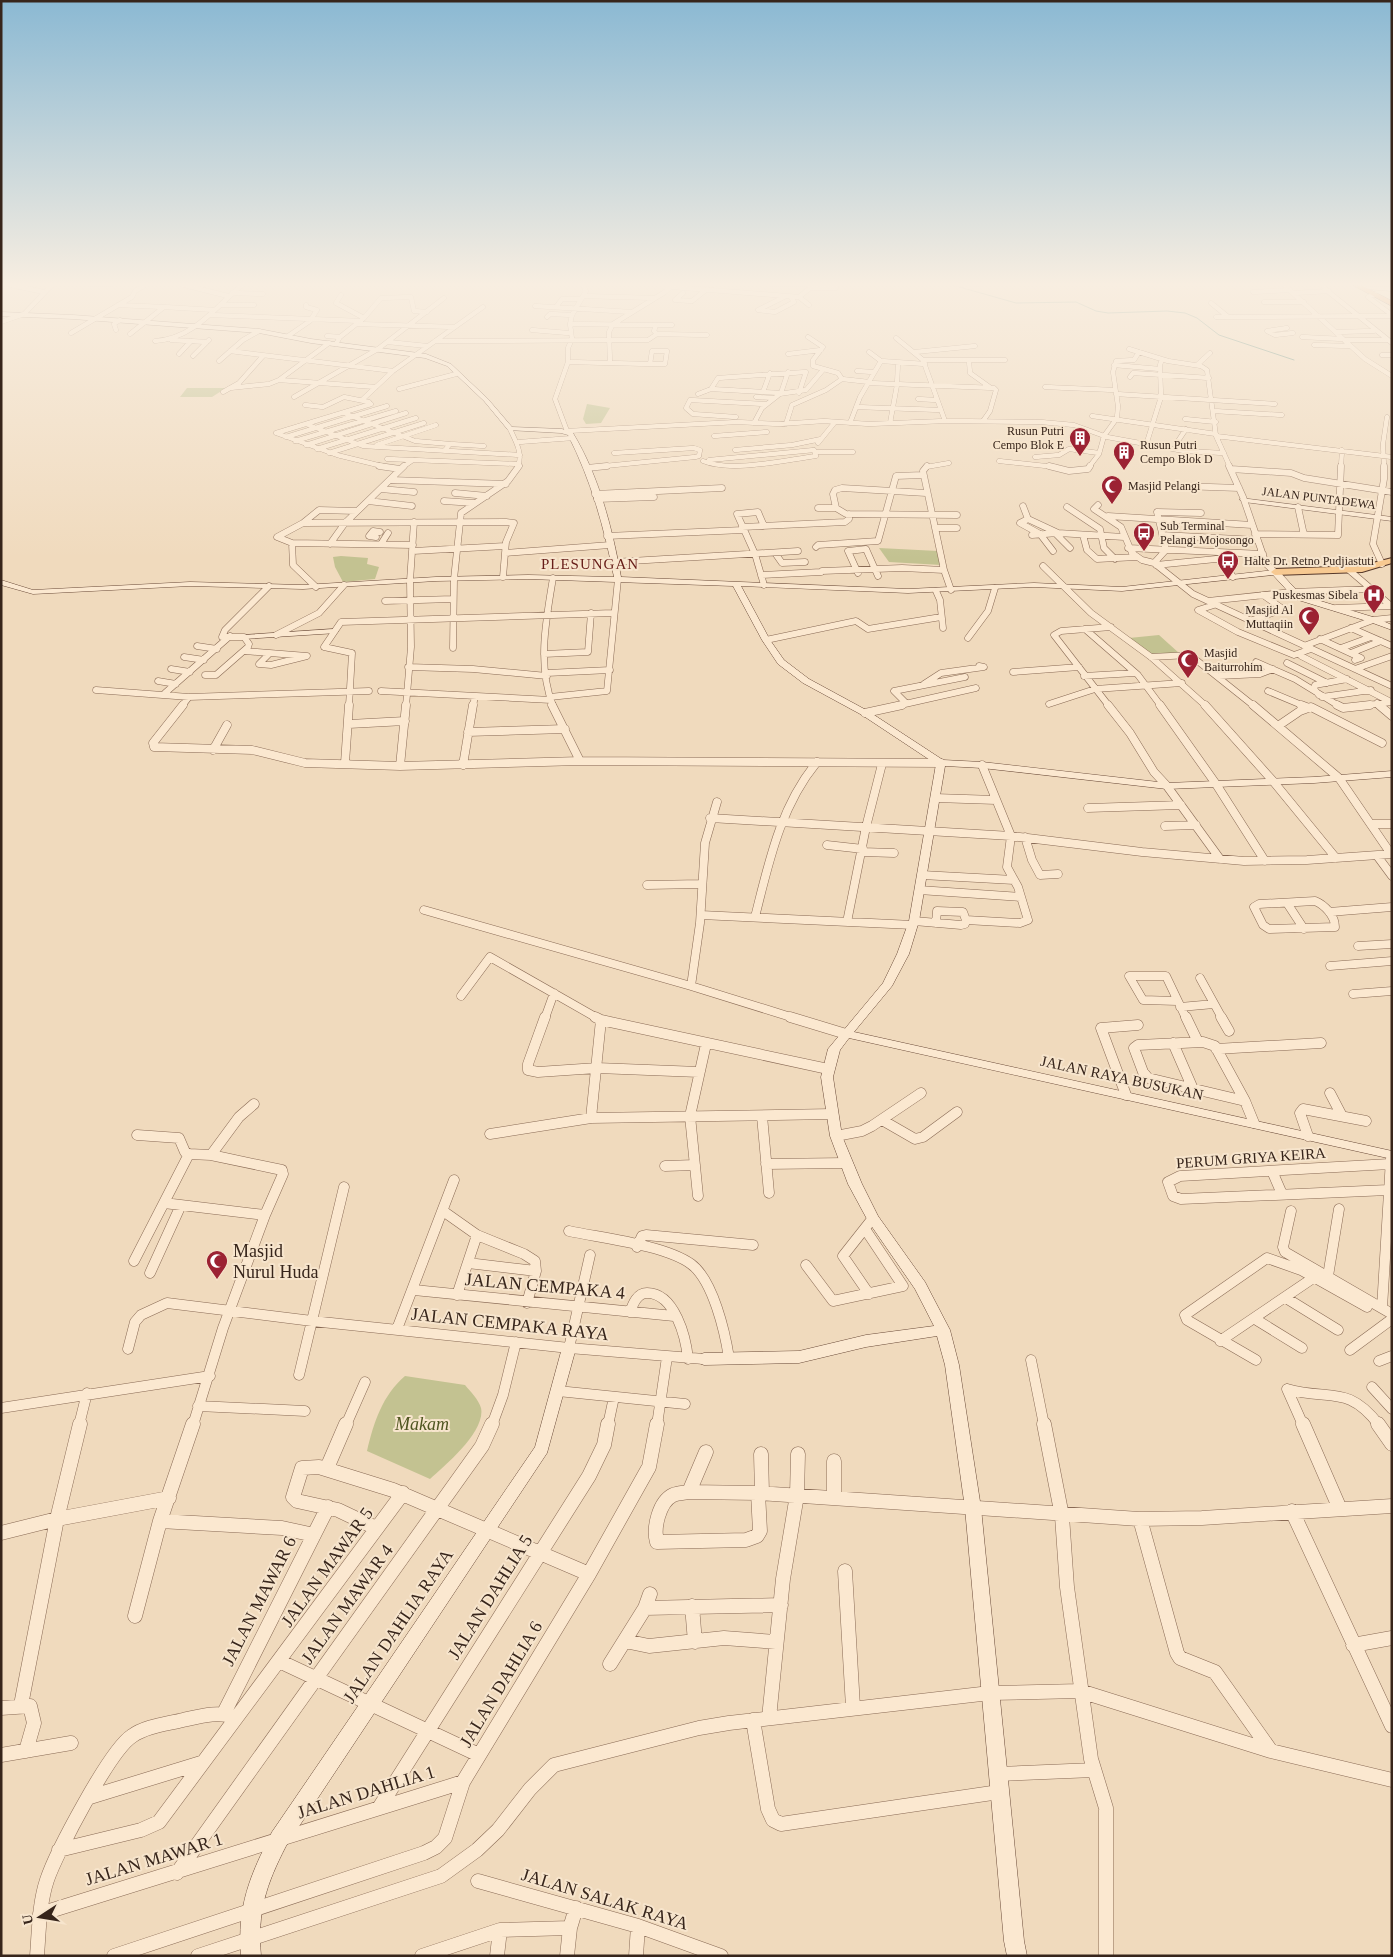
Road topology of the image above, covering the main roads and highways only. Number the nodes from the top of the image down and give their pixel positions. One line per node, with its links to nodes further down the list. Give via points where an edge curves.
1 (1392, 560): 2 (main road, via 1349,570)
2 (1275, 572)

